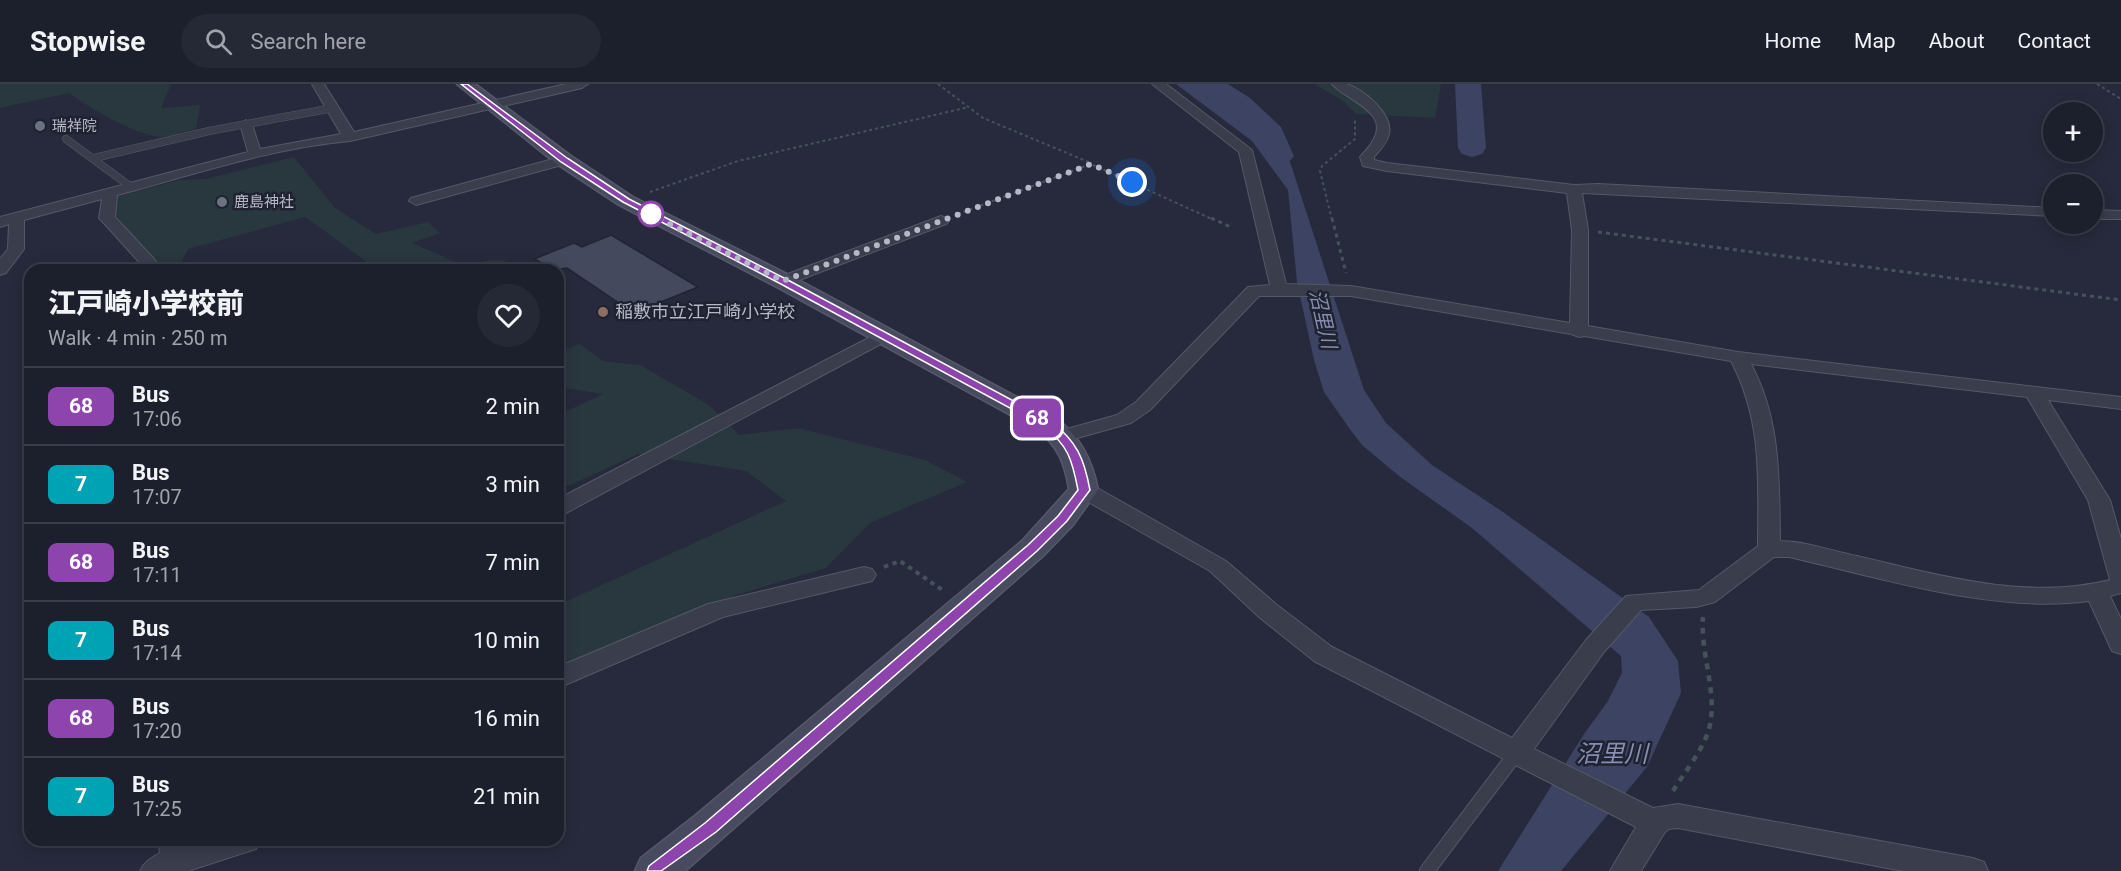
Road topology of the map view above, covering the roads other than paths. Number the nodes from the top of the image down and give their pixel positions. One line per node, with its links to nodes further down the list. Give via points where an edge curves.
1 (318, 84): 7 (street)
2 (465, 84): 6 (street)
3 (582, 84): 6 (street)
4 (1158, 84): 27 (street, via 1245,150)
5 (1338, 84): 15 (street, via 1368,103 1384,127 1384,136 1367,157 1368,163)
6 (490, 105): 9 (street); 13 (street)
7 (333, 108): 8 (lane); 9 (street)
8 (246, 124): 11 (street); 12 (lane)
9 (350, 137): 11 (street)
10 (66, 139): 12 (lane)
11 (255, 154): 14 (street)
12 (94, 158): 14 (lane)
13 (564, 160): 17 (street); 26 (street, via 626,201)
14 (131, 187): 16 (street)
15 (1575, 189): 18 (street); 28 (street, via 1580,230)
16 (110, 193): 21 (street); 24 (street, via 107,218)
17 (416, 201)
18 (2043, 211)
19 (2103, 214): 20 (street)
20 (2121, 215)
21 (17, 218): 23 (street); 25 (street, via 15,249)
22 (940, 221): 26 (street)
23 (0, 222)
24 (148, 264)
25 (0, 270)
26 (783, 281): 29 (street)
27 (1283, 289): 28 (street, via 1347,291); 33 (street, via 1254,291 1143,406 1124,419)
28 (1579, 332): 30 (street)
29 (884, 335): 33 (street, via 1019,407); 35 (street)
30 (1738, 357): 31 (street); 36 (street, via 1761,405 1767,432)
31 (2032, 392): 32 (street); 38 (street, via 2099,500)
32 (2121, 403)
33 (1063, 436): 34 (street, via 1074,451)
34 (1084, 490): 43 (street, via 1218,566 1323,654); 47 (street, via 1055,526 967,607)
35 (564, 505)
36 (1769, 549): 40 (street, via 1789,549 1980,592 2021,597); 43 (street, via 1707,596 1634,602 1595,646)
37 (864, 575): 42 (street, via 717,610)
38 (2121, 579)
39 (2121, 585): 40 (street)
40 (2097, 593): 41 (street)
41 (2121, 645)
42 (564, 675)
43 (1517, 752): 44 (street); 48 (lane)
44 (1659, 820): 49 (street); 50 (street, via 1678,816)
45 (220, 846): 46 (street)
46 (163, 859)
47 (655, 871)
48 (1427, 871)
49 (1625, 871)
50 (1973, 871)

